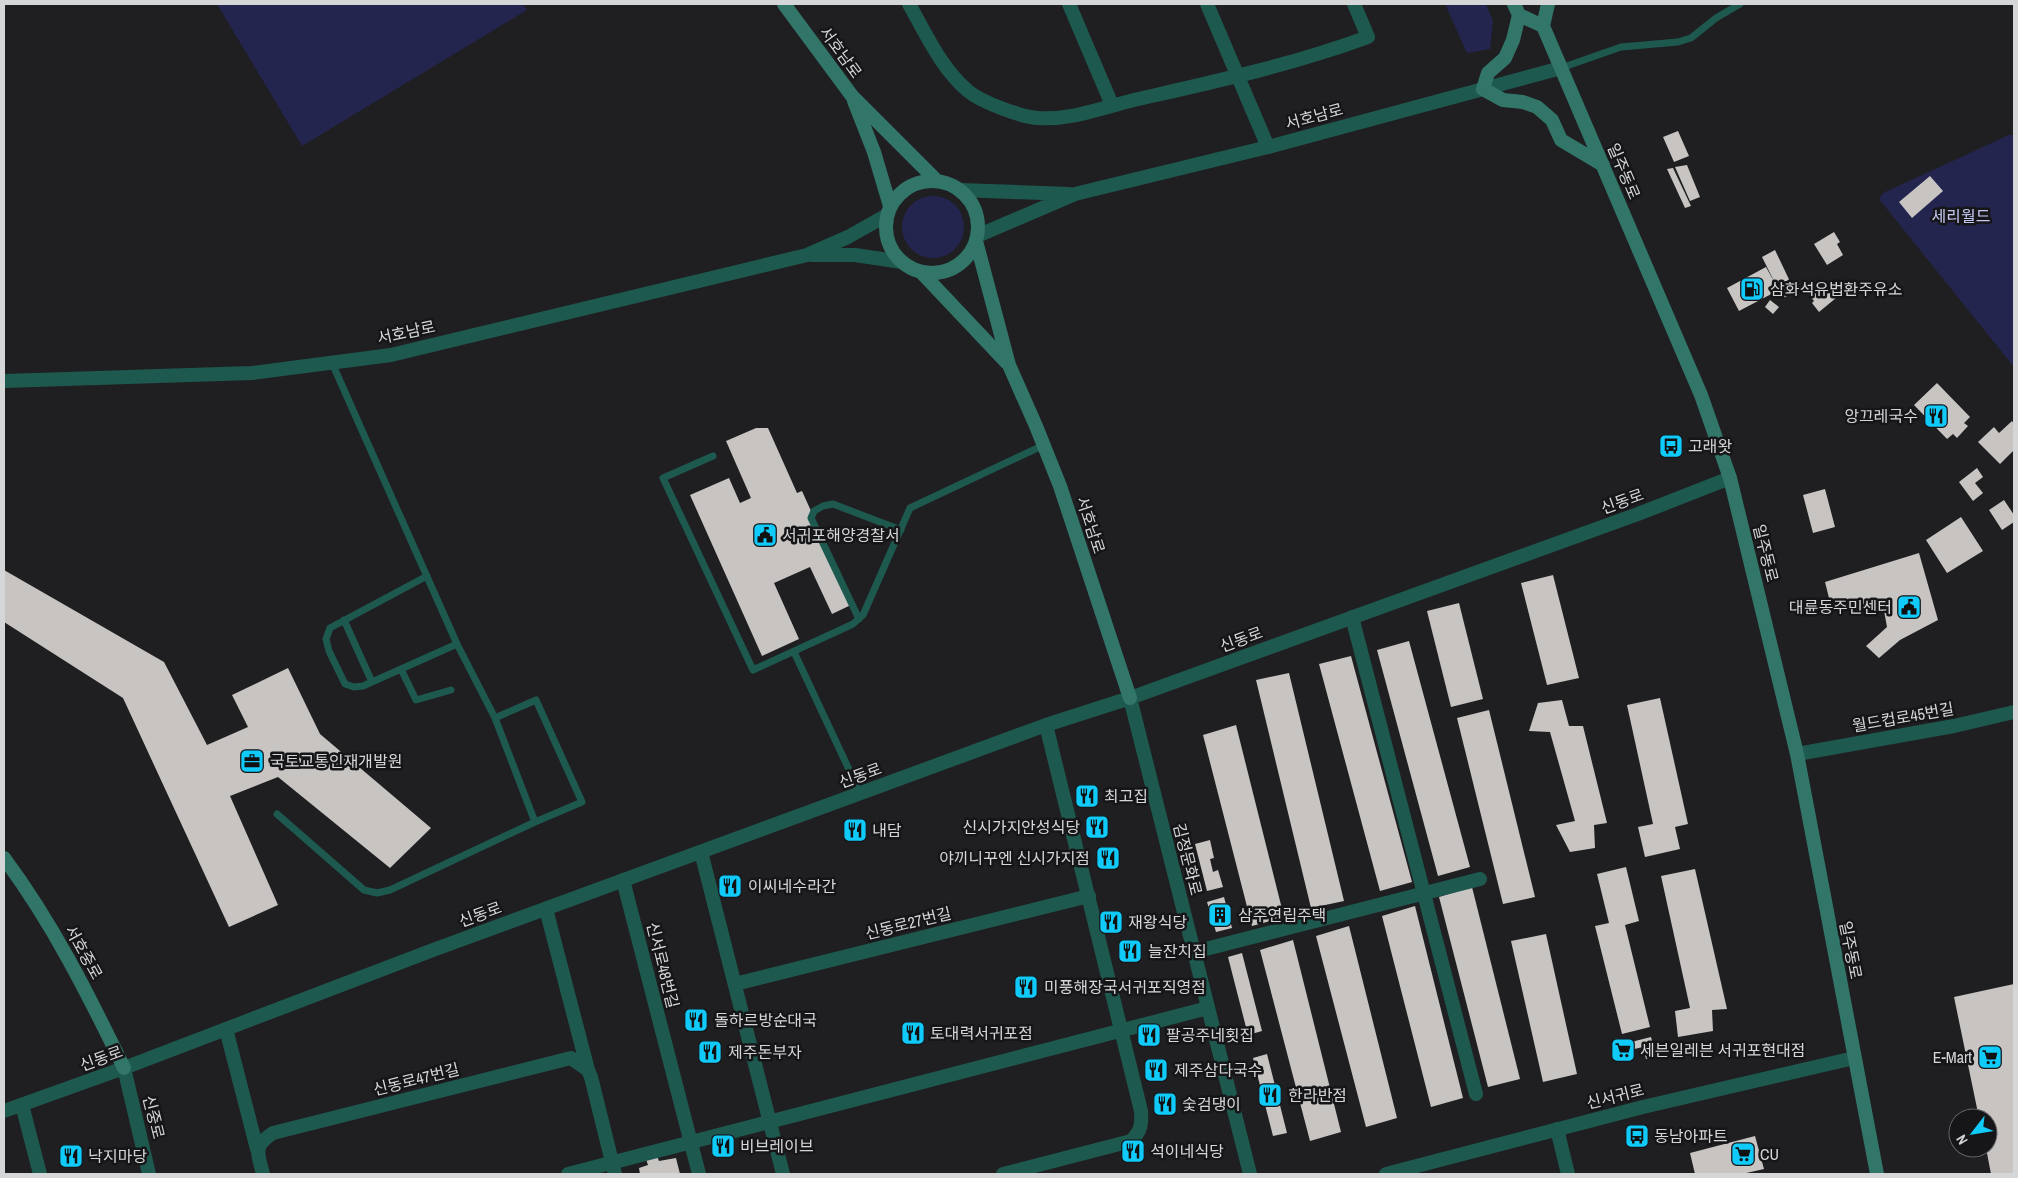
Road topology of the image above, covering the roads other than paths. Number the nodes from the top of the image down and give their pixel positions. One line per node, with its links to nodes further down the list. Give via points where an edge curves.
1 (784, 4): 13 (main road, 서호남로)
2 (908, 4): 14 (street, via 940,60 969,92 1001,108 1036,118 1067,118)
3 (1069, 4): 14 (street)
4 (1207, 4): 11 (street)
5 (1354, 4): 11 (street, via 1368,37)
6 (1548, 4): 9 (main road)
7 (1740, 4): 10 (lane, via 1691,38 1621,47)
8 (1517, 9): 9 (main road); 12 (main road, via 1513,40 1505,58 1488,73)
9 (1543, 26): 10 (main road, 일주동로)
10 (1561, 68): 12 (street, 서호남로); 16 (main road, 일주동로)
11 (1238, 77): 14 (street); 15 (street)
12 (1483, 88): 15 (street, 서호남로); 16 (main road, via 1503,100 1537,107 1552,120 1561,140)
13 (852, 96): 17 (main road); 20 (main road, via 874,152)
14 (1112, 105)
15 (1268, 147): 19 (street, 서호남로)
16 (1602, 165): 30 (main road, 일주동로, via 1701,395)
17 (937, 181): 18 (main road); 20 (main road, via 907,188)
18 (960, 190): 19 (street); 21 (main road, via 975,211)
19 (1075, 194): 21 (street)
20 (889, 211): 22 (street, via 848,237); 23 (main road, via 888,241)
21 (976, 238): 24 (main road, via 969,254 954,268 940,273); 26 (main road)
22 (807, 255): 23 (street, via 855,255); 25 (street, 서호남로, via 391,355)
23 (902, 262): 24 (main road)
24 (921, 272): 26 (main road)
25 (332, 362): 27 (street, 서호남로, via 252,373); 32 (lane)
26 (1009, 365): 28 (main road, 서호남로)
27 (4, 382)
28 (1044, 445): 31 (lane, via 910,508); 41 (main road, 서호남로)
29 (713, 456): 37 (lane, via 663,478 753,670)
30 (1730, 478): 33 (street, 신동로); 45 (main road, 일주동로)
31 (901, 530): 34 (lane); 34 (lane, via 833,504 814,511 811,518)
32 (427, 576): 35 (lane); 36 (lane)
33 (1352, 617): 41 (street, 신동로); 53 (street)
34 (859, 618): 37 (lane, via 853,624)
35 (344, 620): 39 (lane); 39 (lane, via 330,628 326,639 329,651 345,684 354,687)
36 (457, 644): 38 (lane); 43 (lane)
37 (794, 652): 46 (lane)
38 (401, 669): 39 (lane); 40 (lane, via 416,700)
39 (372, 682)
40 (450, 690)
41 (1130, 698): 44 (street, 신동로); 56 (street, 김정문화로)
42 (2014, 712): 45 (street, 월드컵로45번길)
43 (495, 718): 48 (lane); 48 (lane, via 536,700 582,802)
44 (1046, 725): 46 (street, 신동로); 54 (street)
45 (1797, 754): 61 (main road, 일주동로)
46 (860, 793): 49 (street, 신동로)
47 (277, 814): 48 (lane, via 364,890 377,893 390,890)
48 (535, 822)
49 (701, 852): 52 (street, 신동로); 57 (street)
50 (4, 858): 62 (main road, 서호중로, via 29,891 76,970)
51 (1480, 878): 53 (street)
52 (623, 880): 55 (street, 신동로); 69 (street, 신서로48번길)
53 (1423, 893): 56 (street); 64 (street)
54 (1089, 896): 57 (street, 신동로27번길); 60 (street)
55 (546, 909): 59 (street, 신동로); 63 (street)
56 (1194, 952): 58 (street, 김정문화로)
57 (735, 984): 67 (street)
58 (1208, 1008): 60 (street); 79 (street, 김정문화로)
59 (226, 1029): 62 (street, 신동로); 70 (street)
60 (1122, 1030): 67 (street); 78 (street, via 1141,1112 1139,1132 1131,1141)
61 (1854, 1058): 68 (street, 신서귀로); 82 (main road, 일주동로)
62 (124, 1068): 65 (street, 신동로); 73 (street, 신중로)
63 (588, 1070): 70 (street, 신동로47번길, via 571,1058 272,1133 261,1141); 71 (street)
64 (1476, 1094)
65 (22, 1105): 66 (street, 신동로); 72 (street)
66 (4, 1111)
67 (771, 1122): 69 (street); 77 (street)
68 (1557, 1129): 80 (street, 신서귀로); 81 (street)
69 (691, 1143): 71 (street); 76 (street, 신서로48번길)
70 (257, 1149): 74 (street)
71 (614, 1169): 75 (street)
72 (40, 1174)
73 (149, 1174)
74 (263, 1174)
75 (568, 1174)
76 (698, 1174)
77 (783, 1174)
78 (1004, 1174)
79 (1250, 1174)
80 (1386, 1174)
81 (1568, 1174)
82 (1877, 1174)

